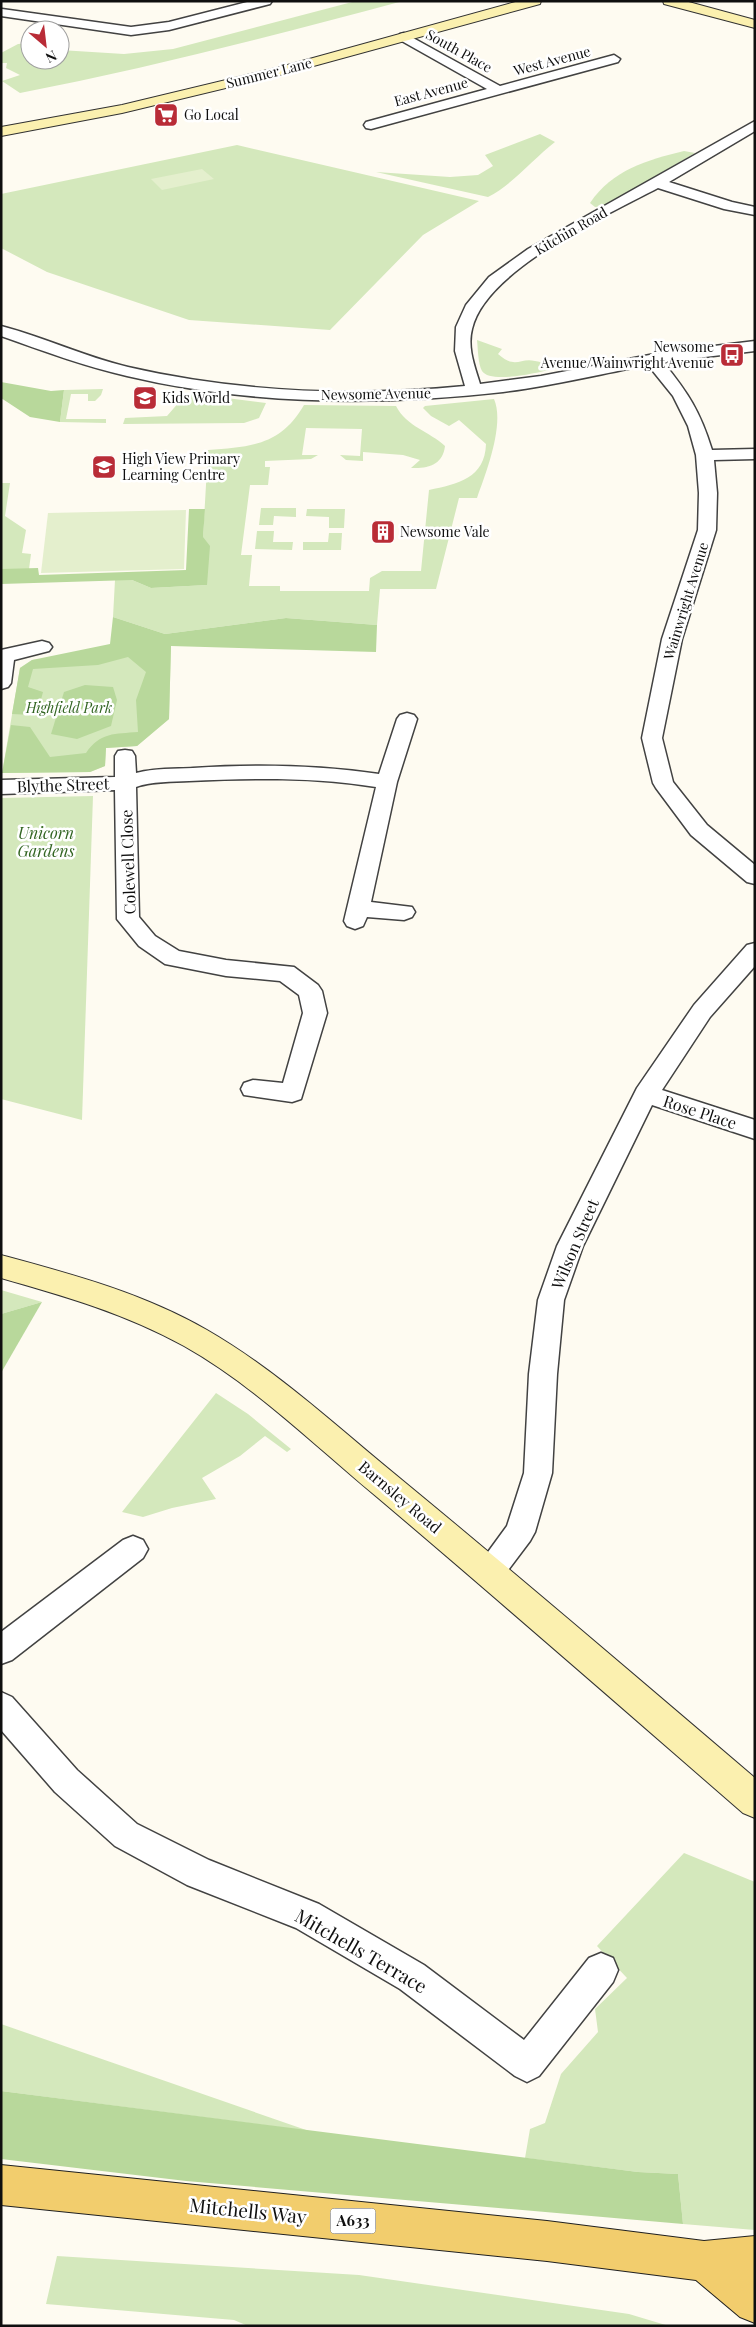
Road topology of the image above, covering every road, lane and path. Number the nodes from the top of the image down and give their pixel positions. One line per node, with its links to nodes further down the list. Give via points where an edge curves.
1 (16, 1): 5 (street)
2 (266, 1): 5 (street, via 169,26 131,31)
3 (535, 1): 7 (street, Summer Lane)
4 (669, 1): 6 (street)
5 (2, 13)
6 (755, 24)
7 (404, 37): 9 (street, South Place); 12 (street, Summer Lane, via 122,109)
8 (614, 60): 9 (street, West Avenue)
9 (499, 91): 11 (street, East Avenue)
10 (755, 124): 13 (street, Kitchin Road)
11 (371, 126)
12 (1, 132)
13 (658, 182): 14 (street, via 729,206); 18 (street, Kitchin Road, via 522,260 484,291 471,310 462,337 463,355)
14 (755, 211)
15 (1, 331): 18 (street, Newsome Avenue, via 130,372 212,385 295,395 405,395)
16 (755, 346): 17 (street, Newsome Avenue)
17 (652, 359): 18 (street, Newsome Avenue, via 569,376); 20 (street, Wainwright Avenue, via 681,396 696,426)
18 (474, 390)
19 (755, 454): 20 (street)
20 (704, 455): 29 (street, Wainwright Avenue, via 707,530 672,639 652,738 663,783 699,830)
21 (42, 646): 22 (street)
22 (3, 656): 23 (street)
23 (1, 683)
24 (407, 719): 26 (street)
25 (125, 756): 27 (street, Colewell Close)
26 (387, 782): 27 (street, Blythe Street, via 274,771 141,778); 30 (street, via 356,915)
27 (126, 784): 28 (street, Blythe Street); 32 (street, Colewell Close, via 128,919 146,941 173,958 226,968 286,973 310,990 315,1013 292,1093)
28 (1, 787)
29 (755, 877)
30 (404, 912)
31 (751, 958): 33 (street, Wilson Street, via 702,1011)
32 (253, 1089)
33 (646, 1094): 34 (street, Rose Place); 37 (street, Wilson Street, via 570,1246 551,1300 538,1473 520,1532)
34 (755, 1130)
35 (1, 1266): 37 (street, Barnsley Road, via 166,1322 221,1354 262,1382)
36 (132, 1549): 38 (street)
37 (490, 1572): 40 (street, Barnsley Road)
38 (1, 1650)
39 (1, 1707): 41 (street, Mitchells Terrace, via 66,1781 126,1835 200,1873 307,1916 412,1977 527,2064)
40 (755, 1801)
41 (601, 1970)
42 (1, 2185): 44 (main road, Mitchells Way / A633, via 547,2241)
43 (755, 2256): 44 (main road, Mitchells Way)
44 (704, 2261): 45 (main road)
45 (755, 2302)

